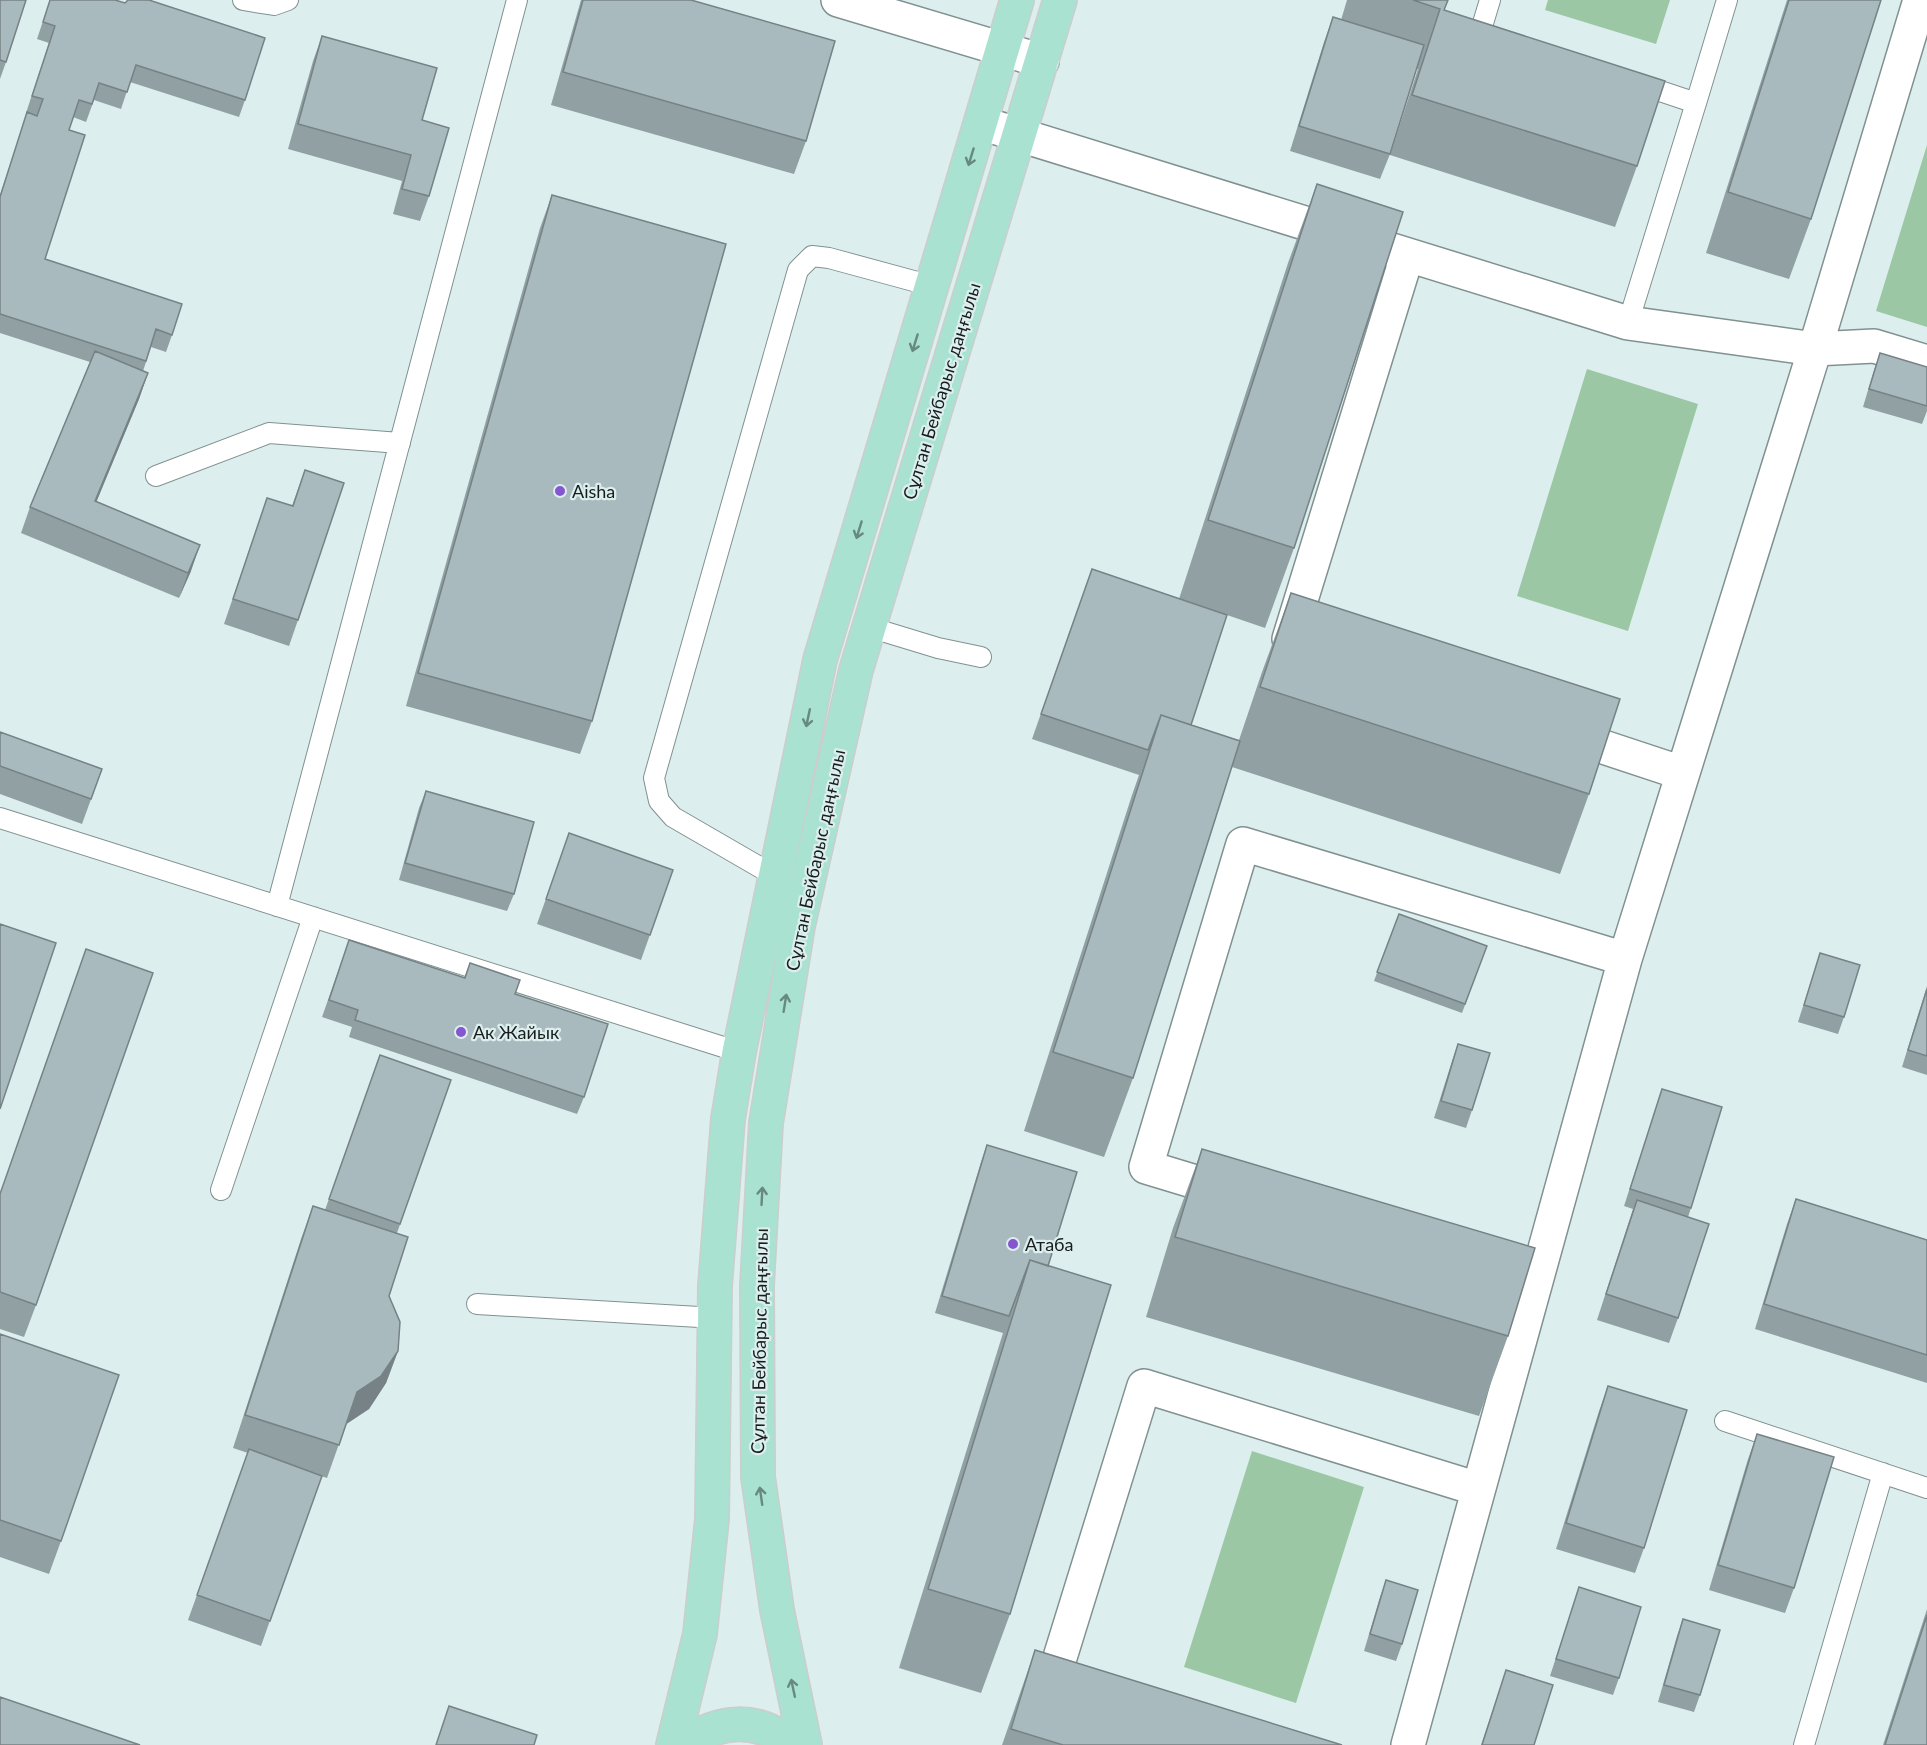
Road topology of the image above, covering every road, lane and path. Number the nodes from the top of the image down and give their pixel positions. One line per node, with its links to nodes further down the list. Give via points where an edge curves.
1 (243, 0): 2 (lane, via 274,5)
2 (288, 0)
3 (518, 0): 22 (lane)
4 (838, 0): 11 (street)
5 (1017, 0): 11 (main road, Сұлтан Бейбарыс даңғылы)
6 (1060, 0): 12 (main road, Сұлтан Бейбарыс даңғылы)
7 (1490, 0): 10 (lane, via 1480,33)
8 (1727, 0): 14 (lane)
9 (1920, 0): 20 (street)
10 (1514, 44)
11 (1003, 48): 12 (street); 15 (main road, Сұлтан Бейбарыс даңғылы)
12 (1042, 61): 16 (main road, Сұлтан Бейбарыс даңғылы)
13 (1617, 77): 14 (lane)
14 (1696, 103): 19 (lane)
15 (981, 123): 16 (street); 18 (main road, Сұлтан Бейбарыс даңғылы, one-way to 18)
16 (1018, 134): 17 (street); 24 (main road, Сұлтан Бейбарыс даңғылы)
17 (1407, 256): 19 (street); 25 (street, via 1288,642)
18 (932, 286): 30 (main road, Сұлтан Бейбарыс даңғылы, one-way to 30, via 820,660); 30 (lane, via 812,256 798,270 654,778 659,801 673,817)
19 (1628, 322): 20 (street)
20 (1815, 349): 21 (street, via 1874,346); 28 (street)
21 (1927, 362)
22 (400, 443): 23 (lane, via 269,433); 31 (lane)
23 (156, 476)
24 (869, 627): 26 (lane); 49 (main road, Сұлтан Бейбарыс даңғылы, one-way to 24, via 777,1610 758,1477 757,1285 766,1123 798,926)
25 (1322, 653)
26 (981, 657)
27 (1536, 724): 28 (street)
28 (1682, 774): 33 (street)
29 (0, 818): 31 (lane)
30 (775, 876): 34 (main road, Сұлтан Бейбарыс даңғылы)
31 (277, 906): 32 (lane)
32 (313, 917): 34 (lane); 35 (lane)
33 (1625, 959): 36 (street, via 1243,844 1146,1167); 38 (street)
34 (739, 1052): 40 (main road, Сұлтан Бейбарыс даңғылы, via 728,1119)
35 (221, 1190)
36 (1257, 1201)
37 (1503, 1275): 38 (street)
38 (1537, 1285): 44 (street)
39 (477, 1305): 40 (lane)
40 (716, 1318): 46 (main road, Сұлтан Бейбарыс даңғылы, via 712,1519 700,1634)
41 (1725, 1421): 42 (lane)
42 (1883, 1473): 43 (lane); 51 (lane)
43 (1927, 1488)
44 (1478, 1489): 45 (street, via 1144,1386 1049,1693); 50 (street)
45 (1083, 1704)
46 (673, 1745)
47 (684, 1745): 48 (main road, via 699,1733 740,1723 762,1727)
48 (792, 1745)
49 (805, 1745)
50 (1408, 1745)
51 (1804, 1745)

